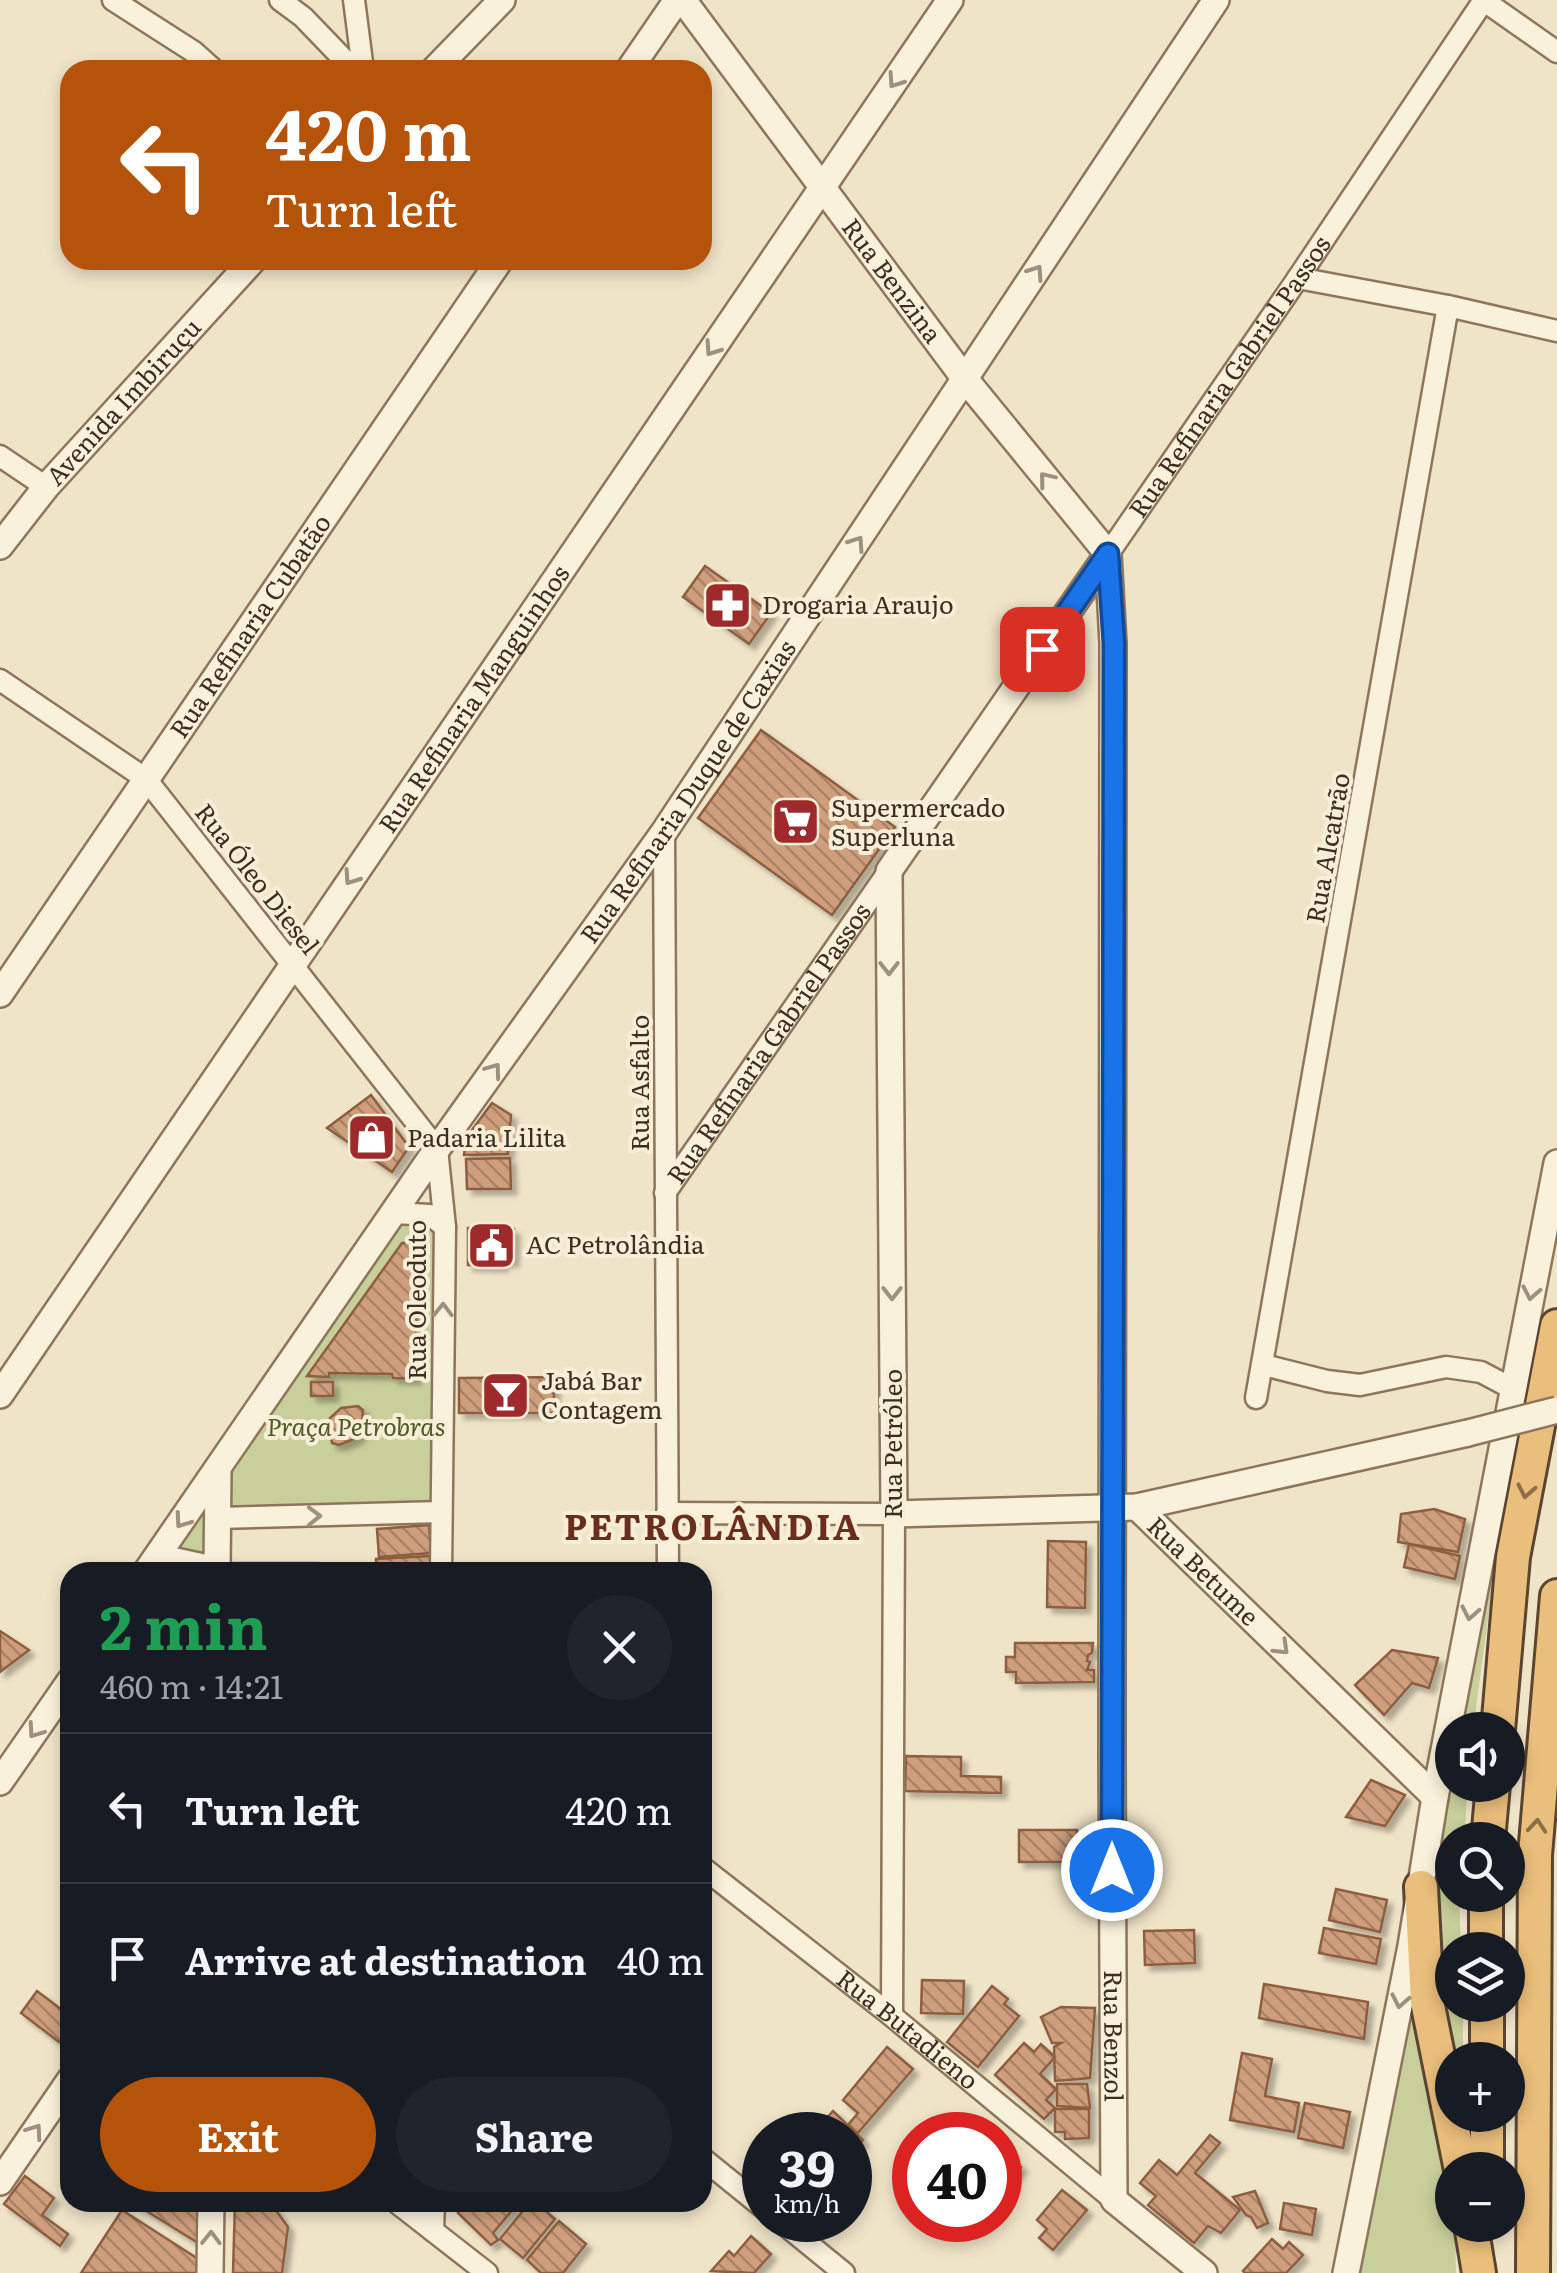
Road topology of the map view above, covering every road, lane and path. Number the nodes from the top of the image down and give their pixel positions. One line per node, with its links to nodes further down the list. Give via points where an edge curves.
1 (113, 0): 10 (street)
2 (280, 0): 11 (street)
3 (354, 0): 12 (street)
4 (502, 0): 13 (street)
5 (680, 0): 14 (street); 15 (street, Rua Benzina)
6 (950, 0): 15 (street, Rua Refinaria Manguinhos, one-way to 15)
7 (1216, 0): 21 (street, Rua Refinaria Duque de Caxias, one-way to 7)
8 (1484, 0): 9 (street); 18 (street, Rua Refinaria Gabriel Passos)
9 (1557, 52)
10 (203, 60)
11 (344, 60)
12 (362, 60)
13 (444, 60)
14 (636, 60)
15 (822, 187): 21 (street, Rua Benzina); 30 (street, Rua Refinaria Manguinhos, one-way to 30)
16 (243, 270): 23 (street, Avenida Imbiruçu)
17 (493, 270): 27 (street, Rua Refinaria Cubatão)
18 (1298, 278): 19 (street); 25 (street, Rua Refinaria Gabriel Passos)
19 (1448, 306): 20 (street); 38 (street, Rua Alcatrão)
20 (1557, 331)
21 (965, 379): 25 (street, Rua Benzina, one-way to 21); 28 (street, Rua Refinaria Duque de Caxias, one-way to 21)
22 (0, 456): 23 (street)
23 (46, 487): 24 (street, Avenida Imbiruçu)
24 (0, 546)
25 (1108, 554): 29 (street, Rua Refinaria Gabriel Passos); 44 (street, Rua Benzol)
26 (0, 680): 27 (street, Rua Óleo Diesel)
27 (146, 779): 30 (street, Rua Óleo Diesel); 31 (street, Rua Refinaria Cubatão)
28 (664, 832): 32 (street, Rua Refinaria Duque de Caxias, one-way to 28); 34 (street, Rua Asfalto)
29 (888, 871): 34 (street, Rua Refinaria Gabriel Passos); 47 (street, Rua Petróleo, one-way to 47)
30 (292, 965): 32 (street, Rua Óleo Diesel); 40 (street, Rua Refinaria Manguinhos)
31 (0, 994)
32 (437, 1149): 35 (street, Rua Refinaria Duque de Caxias); 36 (street, Rua Oleoduto)
33 (1557, 1164): 39 (street, one-way to 39)
34 (665, 1194): 46 (street, Rua Asfalto)
35 (394, 1212): 36 (street, via 430,1215); 43 (street, Rua Refinaria Duque de Caxias)
36 (444, 1227): 45 (street, Rua Oleoduto, one-way to 36)
37 (1557, 1326): 56 (highway, one-way to 56, via 1513,1557)
38 (1264, 1365): 39 (street, via 1360,1385 1446,1366 1481,1372); 41 (street, Rua Alcatrão)
39 (1512, 1389): 55 (street, one-way to 55)
40 (0, 1396)
41 (1256, 1398)
42 (1557, 1410): 44 (street, bridge)
43 (218, 1470): 48 (street); 49 (street, Rua Refinaria Duque de Caxias, one-way to 49)
44 (1124, 1508): 47 (street); 58 (street, Rua Betume, one-way to 58); 67 (street, Rua Benzol)
45 (441, 1512): 48 (street, one-way to 45); 51 (street, Rua Oleoduto)
46 (668, 1514): 47 (street); 52 (street, Rua Asfalto)
47 (894, 1514): 61 (street, Rua Petróleo)
48 (217, 1518): 50 (street)
49 (153, 1562)
50 (217, 1562)
51 (441, 1562)
52 (668, 1562)
53 (1557, 1596): 82 (highway, one-way to 53, via 1535,1855)
54 (60, 1695): 57 (street, one-way to 57)
55 (1451, 1712)
56 (1500, 1712)
57 (3, 1770)
58 (1435, 1796): 60 (street)
59 (712, 1875): 61 (street, Rua Butadieno)
60 (1421, 1887): 63 (highway, via 1426,2001); 79 (street, one-way to 79)
61 (892, 2016): 67 (street, Rua Butadieno)
62 (60, 2095): 65 (street, one-way to 62)
63 (1457, 2152)
64 (712, 2166): 66 (street)
65 (0, 2182)
66 (742, 2190)
67 (1114, 2200): 78 (street, Rua Butadieno)
68 (211, 2212): 75 (street, one-way to 68)
69 (409, 2212): 71 (street)
70 (434, 2212): 71 (street)
71 (433, 2231): 76 (street)
72 (806, 2242): 77 (street)
73 (1473, 2242): 80 (highway)
74 (1487, 2242): 81 (highway)
75 (210, 2273)
76 (488, 2273)
77 (844, 2273)
78 (1204, 2273)
79 (1346, 2273)
80 (1479, 2273)
81 (1487, 2273)
82 (1533, 2273)

